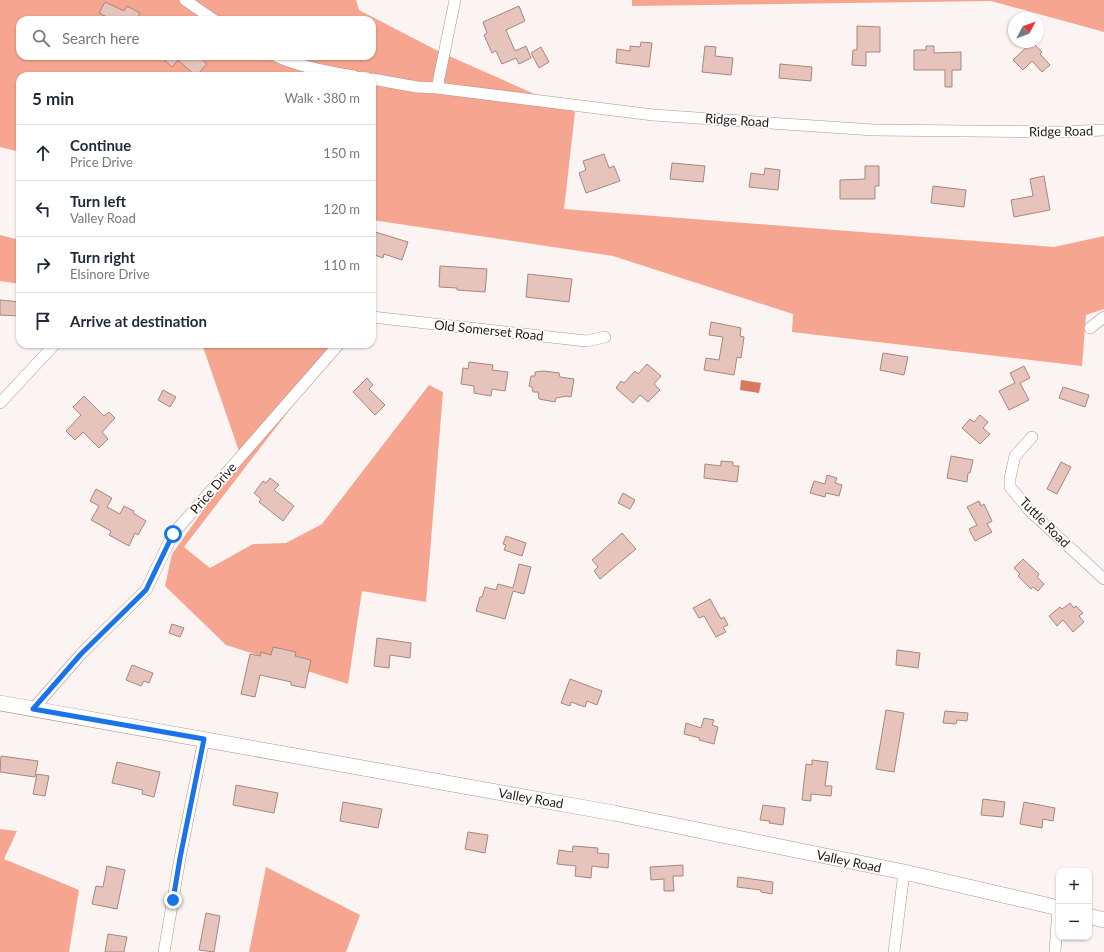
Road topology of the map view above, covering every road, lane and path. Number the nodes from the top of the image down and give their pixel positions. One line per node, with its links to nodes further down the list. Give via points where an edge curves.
1 (185, 0): 3 (street)
2 (455, 0): 7 (street)
3 (208, 16)
4 (285, 60): 5 (street)
5 (331, 72)
6 (376, 80): 7 (street, Ridge Road)
7 (437, 88): 8 (street, Ridge Road, via 653,115 859,129 1060,132)
8 (1104, 130)
9 (376, 317): 12 (street, Old Somerset Road, via 586,341)
10 (1104, 317): 11 (street)
11 (1090, 328)
12 (605, 337)
13 (51, 348): 15 (street)
14 (336, 348): 19 (street, Price Drive, via 173,534 146,590 81,654)
15 (0, 403)
16 (1032, 437): 17 (street, Tuttle Road, via 1015,456 1010,486 1030,511)
17 (1104, 579)
18 (0, 704): 19 (main road, Valley Road)
19 (33, 709): 20 (main road, Valley Road)
20 (204, 739): 21 (main road, Valley Road, via 620,814); 26 (street)
21 (904, 872): 22 (main road, Valley Road); 27 (street)
22 (1056, 907)
23 (1092, 917): 24 (main road)
24 (1104, 920)
25 (1056, 940): 28 (street)
26 (164, 952)
27 (894, 952)
28 (1055, 952)

